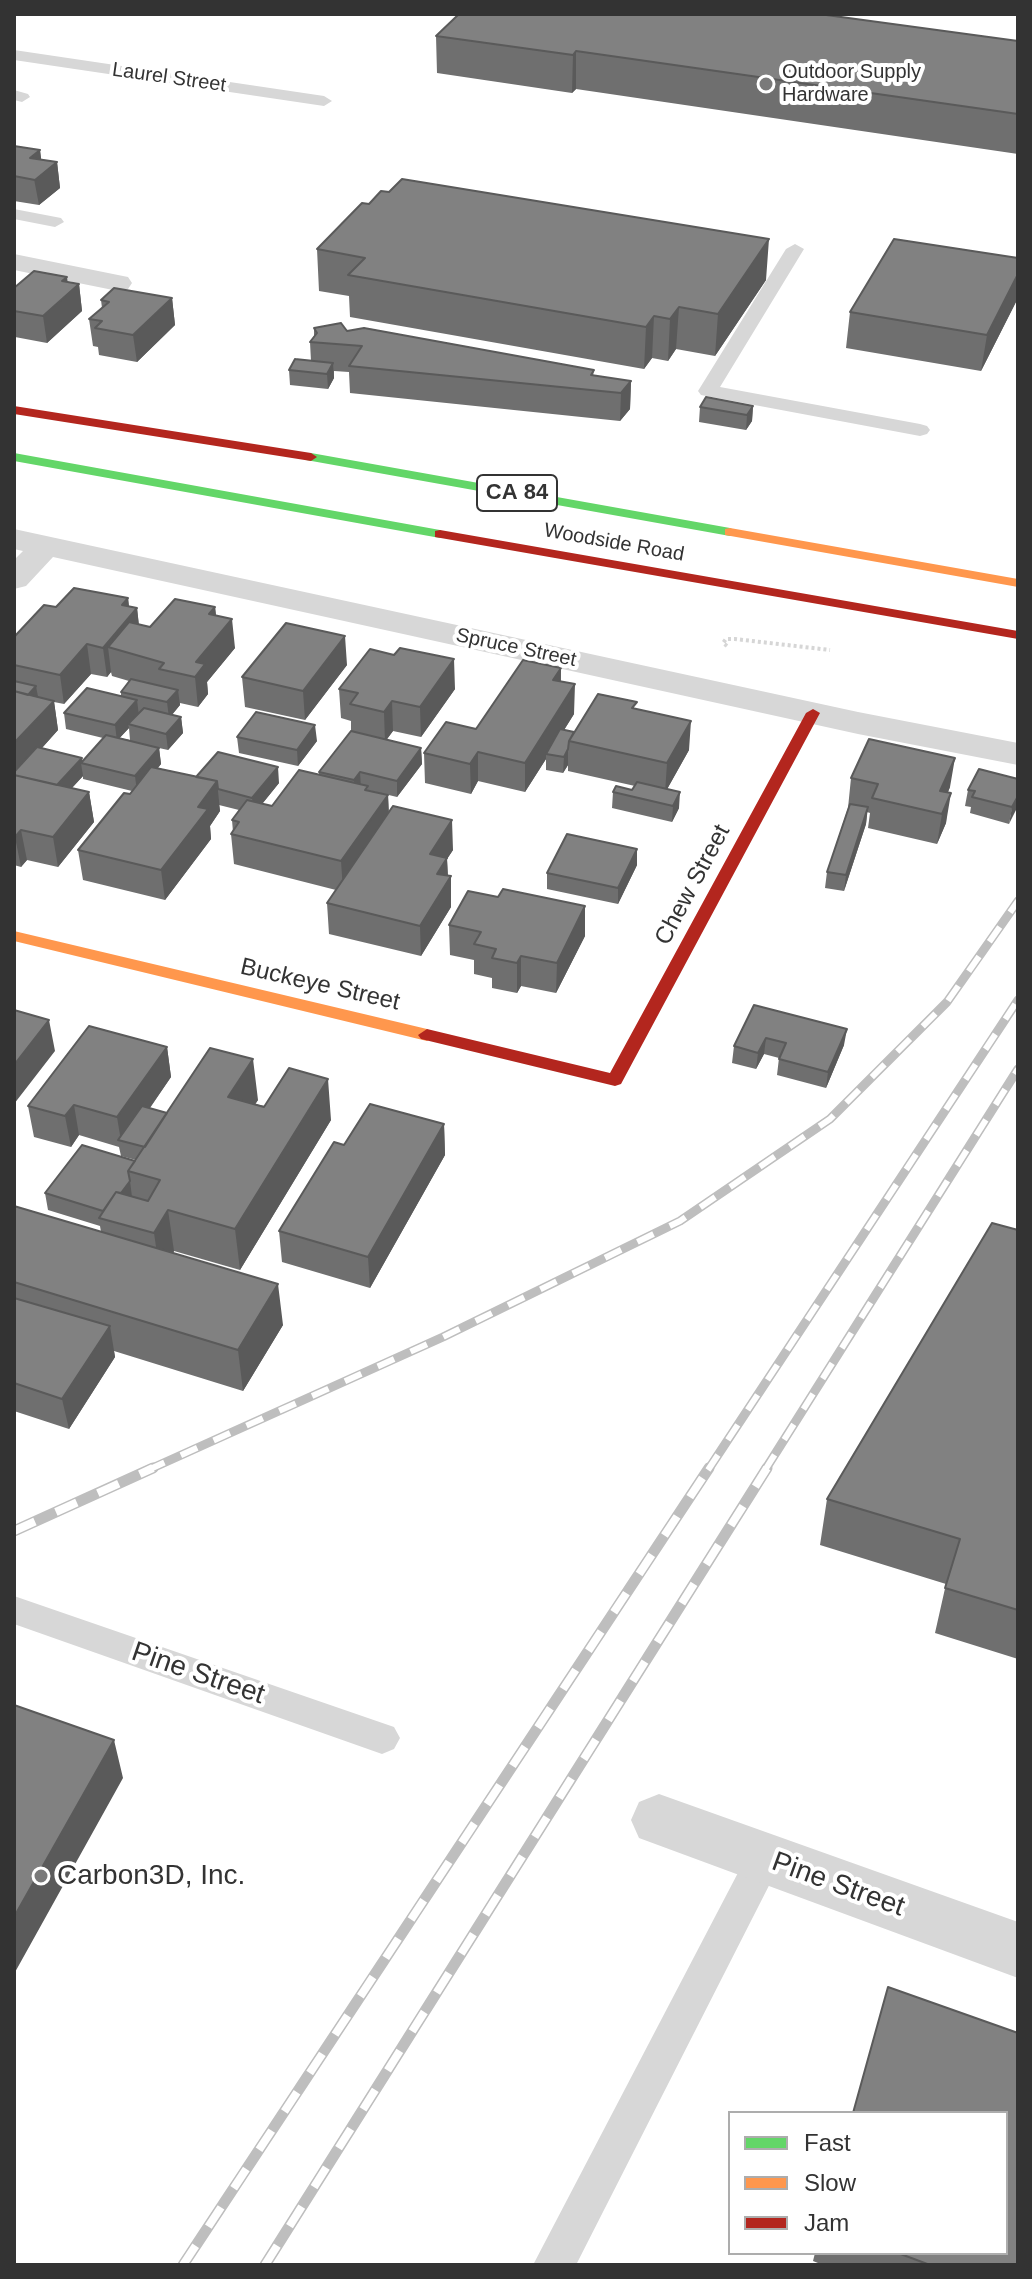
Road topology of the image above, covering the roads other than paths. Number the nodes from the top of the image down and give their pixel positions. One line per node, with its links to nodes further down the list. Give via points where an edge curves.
1 (14, 55): 2 (lane, Laurel Street)
2 (324, 101)
3 (14, 214): 4 (lane)
4 (55, 222)
5 (795, 249): 9 (lane, via 708,391)
6 (14, 262): 7 (street)
7 (118, 283)
8 (14, 410): 13 (main road, Woodside Road / CA 84, via 246,445)
9 (920, 430)
10 (14, 457): 14 (main road, Woodside Road / CA 84)
11 (30, 542): 12 (street); 15 (street, Spruce Street)
12 (14, 579)
13 (1018, 583)
14 (1013, 634)
15 (813, 713): 16 (street, Spruce Street); 18 (main road, Chew Street)
16 (1018, 754)
17 (14, 936): 18 (main road, Buckeye Street)
18 (615, 1080)
19 (14, 1610): 20 (lane, Pine Street)
20 (382, 1738)
21 (659, 1820): 22 (street, Pine Street)
22 (765, 1858): 23 (street, Pine Street); 24 (lane)
23 (1018, 1950)
24 (554, 2265)

